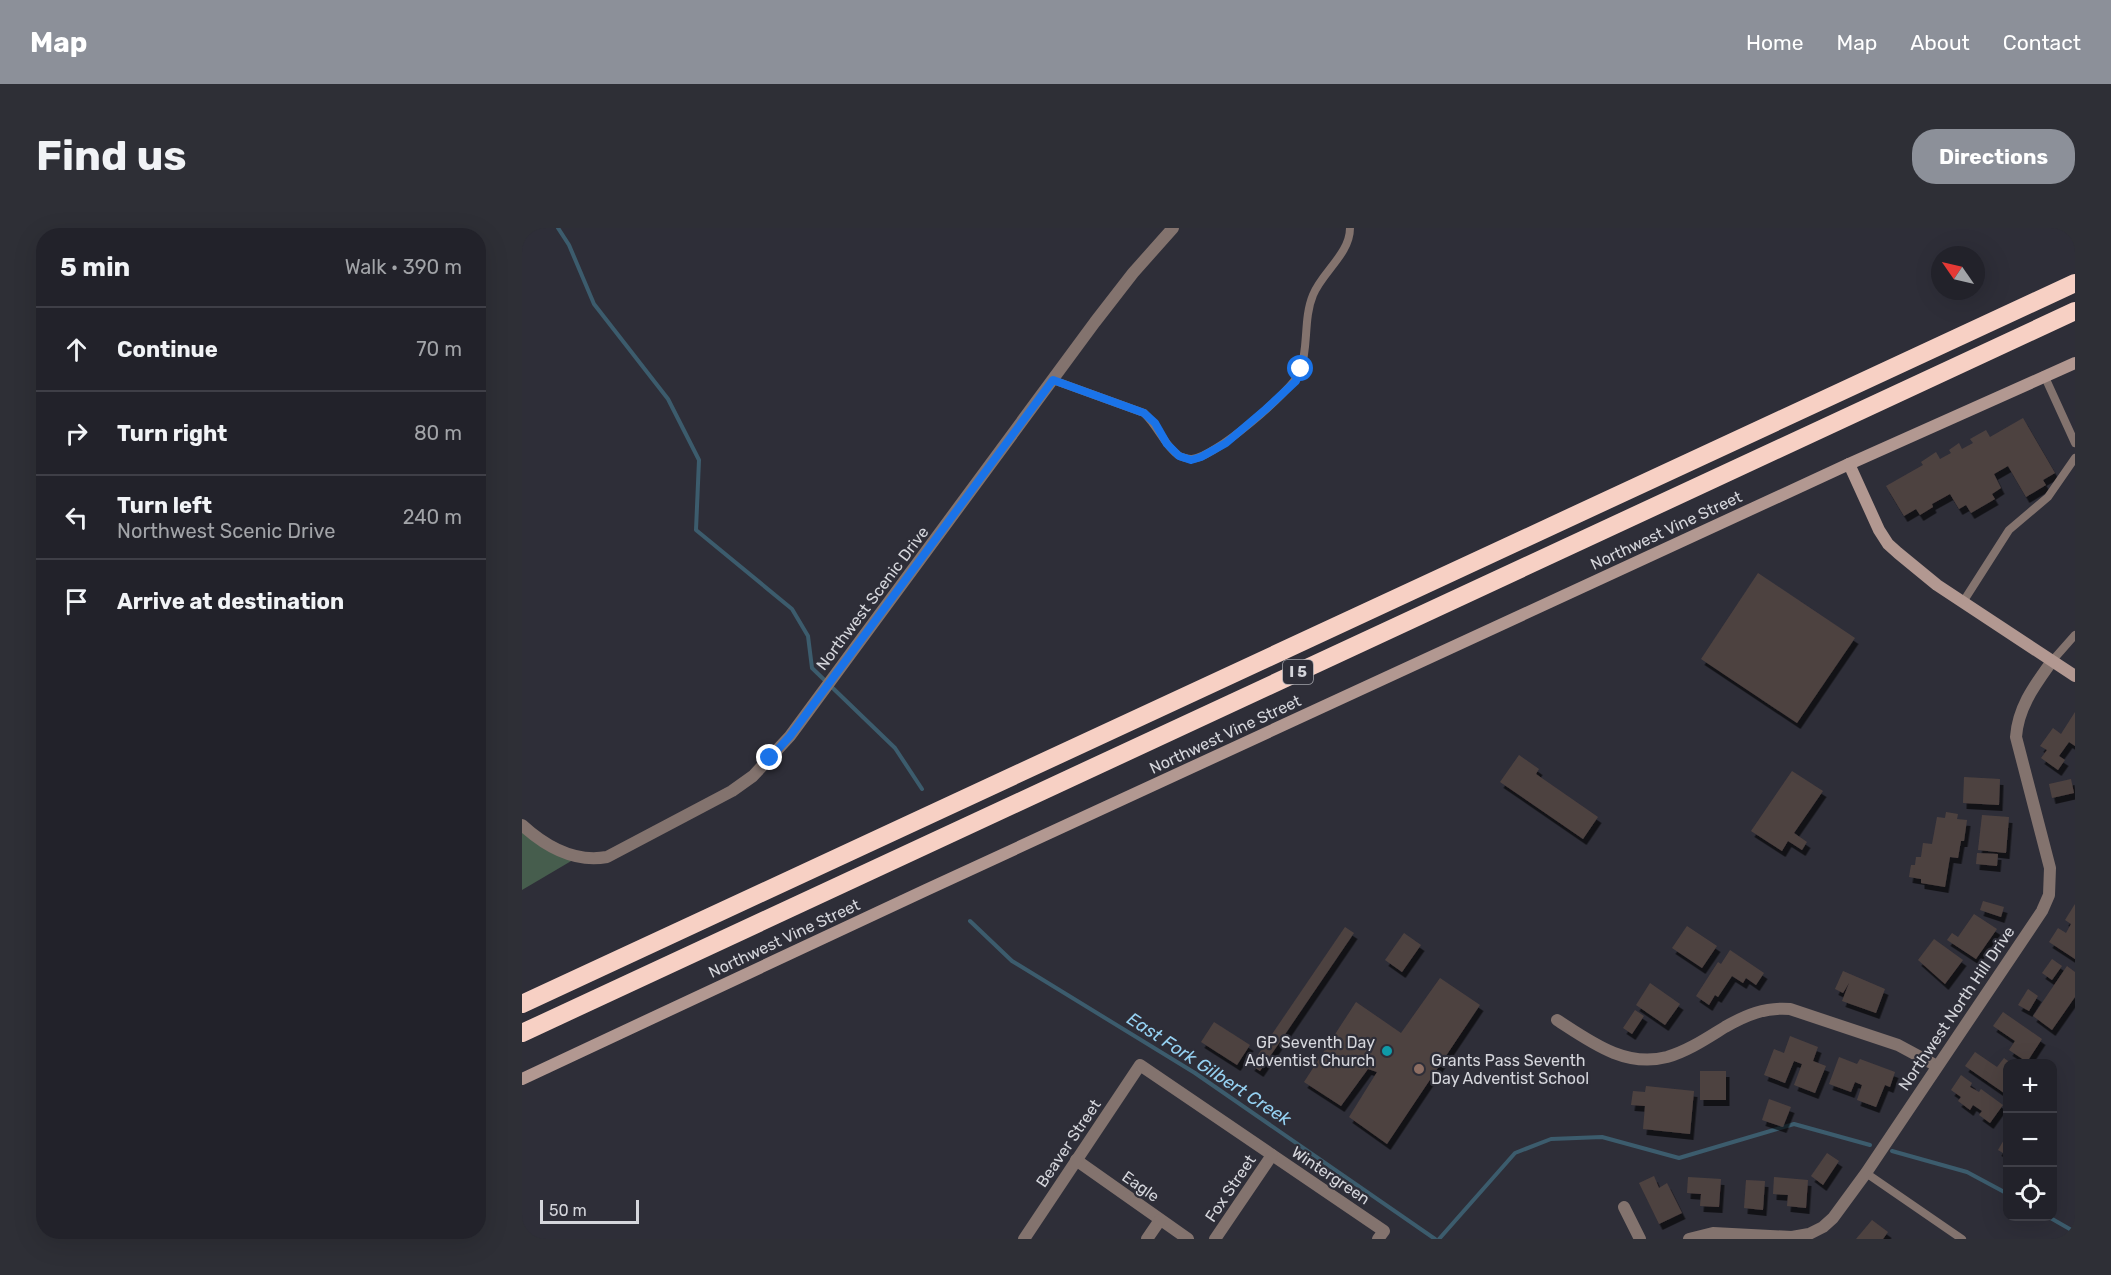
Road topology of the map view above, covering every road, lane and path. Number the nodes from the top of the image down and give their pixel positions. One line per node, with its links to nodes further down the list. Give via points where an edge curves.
1 (1173, 228): 7 (street, Northwest Scenic Drive, via 1133,273)
2 (1350, 228): 7 (lane, via 1346,246 1314,293 1308,309 1296,381 1226,443 1201,457 1191,460 1179,456 1144,413)
3 (2075, 283): 16 (highway, I 5)
4 (2075, 311): 18 (highway, I 5)
5 (2075, 363): 6 (street, Northwest Vine Street)
6 (2044, 375): 8 (lane); 10 (street, Northwest Vine Street)
7 (1053, 380): 15 (street, Northwest Scenic Drive, via 790,736 753,776 607,857 591,860 567,855)
8 (2075, 443)
9 (2075, 458): 11 (lane, via 2048,497 2009,530)
10 (1849, 464): 11 (street, via 1888,544 1911,566); 21 (street, Northwest Vine Street)
11 (1963, 602): 13 (street)
12 (2075, 635): 13 (lane)
13 (2052, 661): 14 (street); 20 (street, Northwest North Hill Drive, via 2022,708 2016,737 2050,868 2049,895)
14 (2075, 676)
15 (522, 825)
16 (522, 1005)
17 (1557, 1020): 20 (street, via 1619,1056 1650,1060 1685,1050 1740,1019 1774,1008 1898,1045)
18 (522, 1033)
19 (1140, 1065): 22 (street, Wintergreen); 23 (street, Beaver Street)
20 (1937, 1066): 24 (street, Northwest North Hill Drive)
21 (522, 1079)
22 (1272, 1155): 27 (street, Wintergreen); 31 (street, Fox Street)
23 (1076, 1160): 26 (street, Eagle); 28 (street, Beaver Street)
24 (1866, 1173): 33 (street, Northwest North Hill Drive, via 1833,1218 1809,1234 1792,1237 1713,1233); 34 (lane)
25 (1624, 1207): 32 (street)
26 (1160, 1220): 29 (street); 30 (street, Eagle)
27 (1381, 1235)
28 (1024, 1239)
29 (1147, 1239)
30 (1188, 1239)
31 (1215, 1239)
32 (1640, 1239)
33 (1689, 1239)
34 (1962, 1239)

